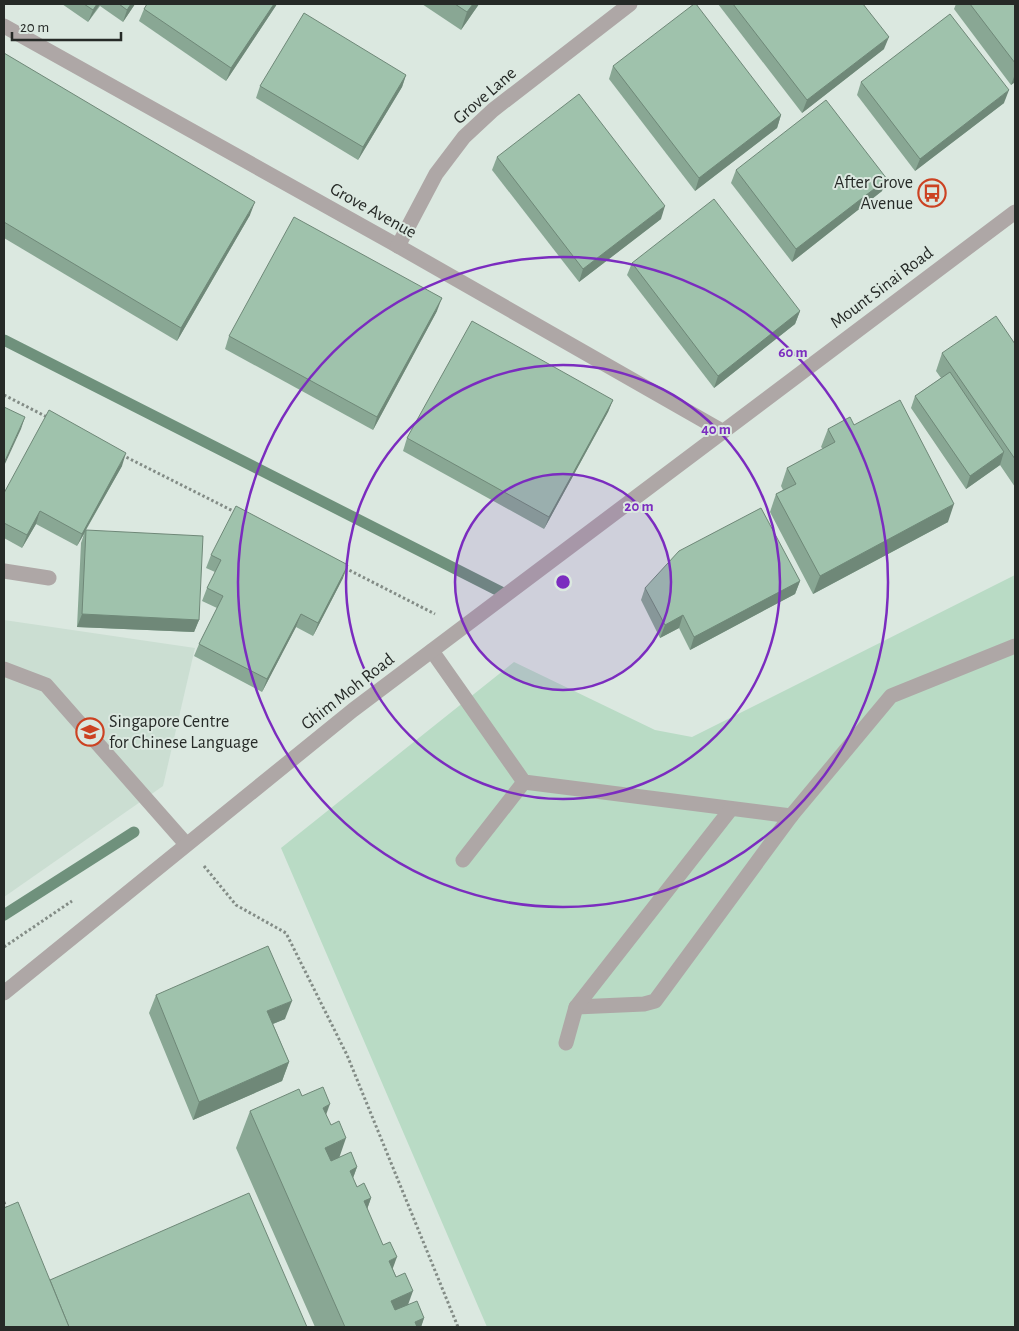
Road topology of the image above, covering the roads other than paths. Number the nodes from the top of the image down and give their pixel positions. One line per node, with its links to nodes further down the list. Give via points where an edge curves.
1 (630, 4): 4 (street, Grove Lane, via 493,110 464,138 436,174)
2 (4, 26): 4 (street, Grove Avenue)
3 (1015, 212): 5 (street, Mount Sinai Road)
4 (398, 246): 5 (street, Grove Avenue)
5 (722, 431): 9 (street, Ghim Moh Road)
6 (4, 571): 7 (street)
7 (49, 578)
8 (1015, 646): 13 (street, via 891,696)
9 (432, 651): 11 (street); 14 (street, Ghim Moh Road)
10 (4, 669): 14 (street, via 46,685)
11 (524, 782): 12 (street); 15 (street)
12 (730, 808): 13 (street); 17 (street)
13 (791, 816): 17 (street, via 655,1001)
14 (186, 844): 16 (street, Ghim Moh Road)
15 (463, 860)
16 (4, 993)
17 (576, 1007): 18 (street)
18 (566, 1043)

